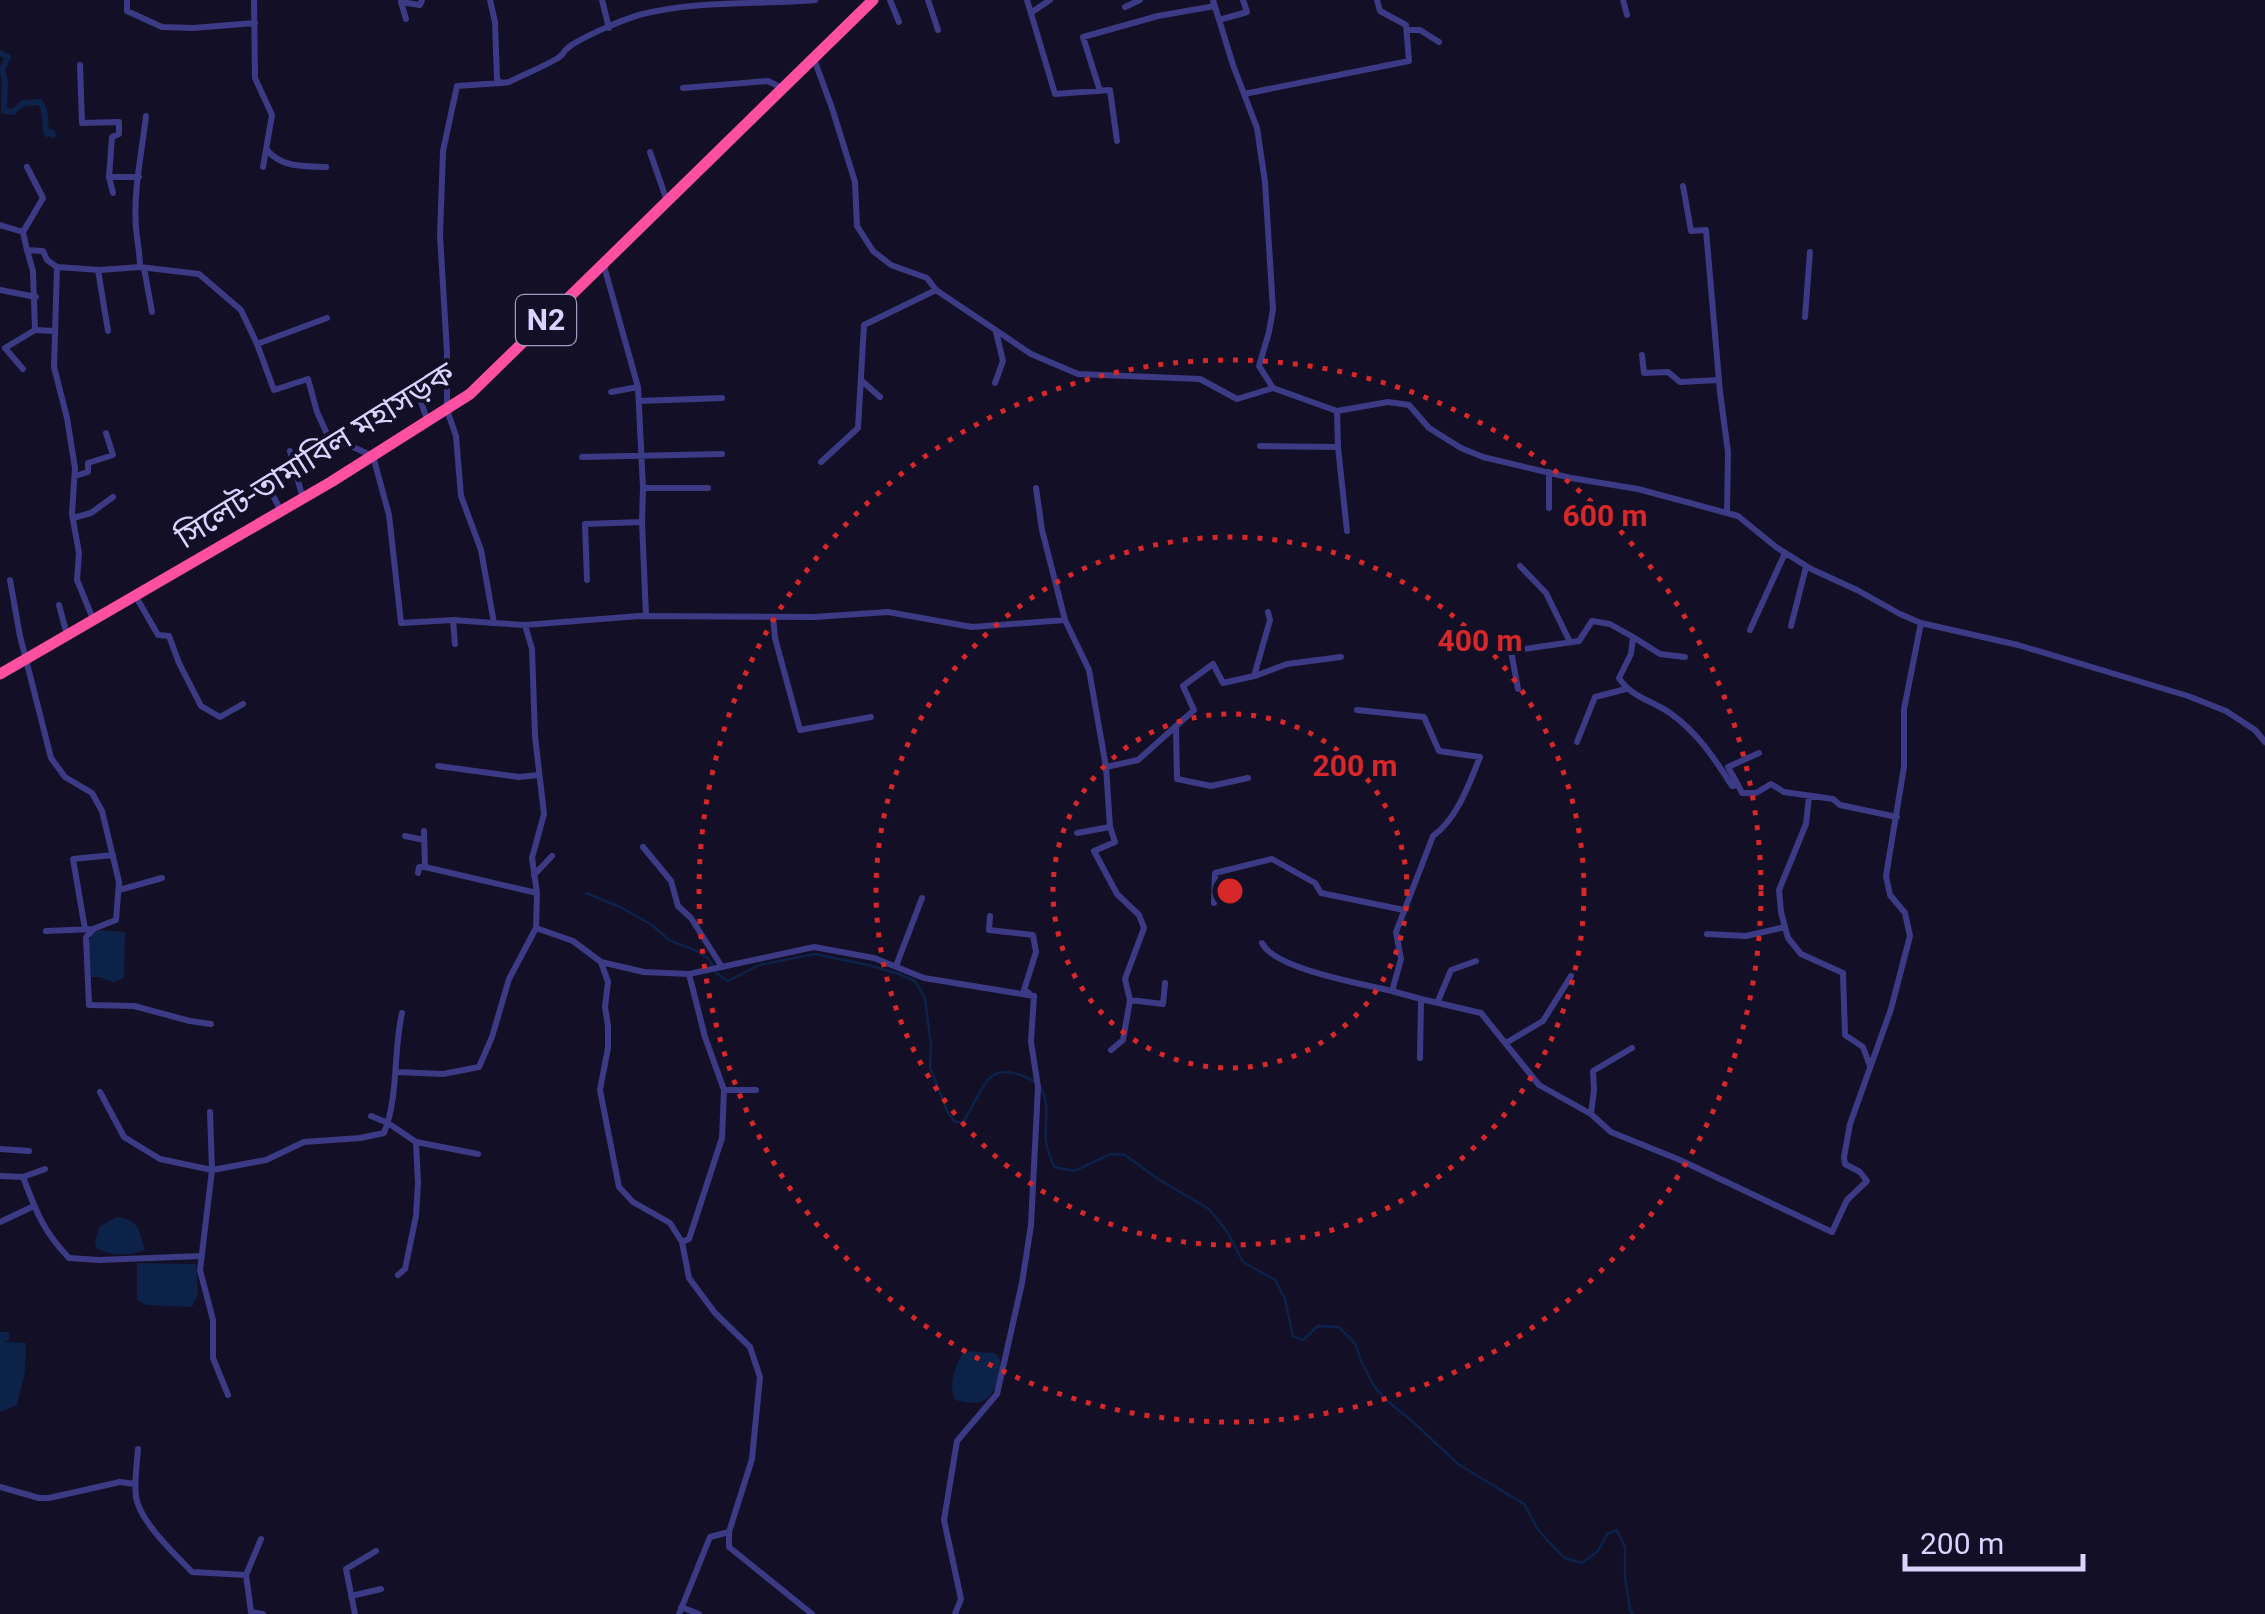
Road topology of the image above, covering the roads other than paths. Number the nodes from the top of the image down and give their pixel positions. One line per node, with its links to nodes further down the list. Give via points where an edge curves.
1 (126, 0): 24 (street, via 128,11 162,27)
2 (254, 0): 24 (street)
3 (422, 0): 21 (street, via 400,2)
4 (490, 0): 31 (street)
5 (602, 0): 25 (street)
6 (816, 0): 16 (street)
7 (890, 0): 23 (street)
8 (928, 0): 26 (street)
9 (1026, 0): 19 (street)
10 (1050, 0): 19 (street)
11 (1140, 0): 18 (street)
12 (1244, 0): 22 (street, via 1246,12)
13 (1377, 0): 27 (street, via 1380,11)
14 (1623, 0): 20 (street)
15 (870, 1): 29 (highway, সিলেট-তামাবিল মহাসড়ক / N2)
16 (698, 2): 25 (street)
17 (1214, 3): 22 (street); 34 (street, via 1083,38)
18 (1125, 7)
19 (1032, 12): 34 (street, via 1055,94)
20 (1626, 15)
21 (406, 19)
22 (1219, 20): 35 (street)
23 (900, 22)
24 (255, 24): 38 (street, via 255,78 272,114)
25 (609, 28): 31 (street)
26 (938, 30)
27 (1407, 30): 28 (street); 35 (street, via 1410,61)
28 (1439, 42)
29 (813, 58): 33 (highway, সিলেট-তামাবিল মহাসড়ক / N2); 57 (street, via 855,182 857,226 874,252 927,278)
30 (80, 65): 43 (street, via 82,123 119,122)
31 (502, 83): 79 (street, via 457,86 443,150)
32 (683, 88): 33 (street, via 768,81)
33 (782, 88): 47 (highway, সিলেট-তামাবিল মহাসড়ক / N2)
34 (1100, 91): 37 (street, via 1110,90)
35 (1244, 94): 74 (street, via 1257,128 1268,210 1273,309 1260,366)
36 (146, 116): 44 (street)
37 (1117, 142)
38 (266, 149): 41 (street); 42 (street, via 276,160)
39 (650, 152): 47 (street)
40 (27, 167): 49 (street, via 43,198)
41 (263, 167)
42 (326, 167)
43 (109, 177): 44 (street); 46 (street)
44 (140, 177): 54 (street, via 136,232)
45 (1683, 186): 70 (street, via 1690,231 1706,230)
46 (113, 192)
47 (667, 201): 52 (highway, সিলেট-তামাবিল মহাসড়ক / N2)
48 (0, 225): 49 (street)
49 (23, 232): 50 (street)
50 (27, 250): 53 (street, via 42,251); 58 (street)
51 (1810, 252): 60 (street)
52 (603, 264): 73 (street); 79 (highway, সিলেট-তামাবিল মহাসড়ক / N2)
53 (57, 267): 55 (street); 64 (street)
54 (142, 268): 55 (street); 59 (street); 66 (street, via 199,274 241,310)
55 (98, 270): 63 (street)
56 (0, 290): 58 (street)
57 (936, 290): 65 (street); 69 (street, via 864,325)
58 (36, 297): 62 (street)
59 (152, 312)
60 (1806, 312)
61 (327, 318): 66 (street)
62 (35, 330): 64 (street); 68 (street, via 5,348)
63 (108, 330)
64 (55, 331): 92 (street, via 54,367)
65 (996, 331): 72 (street, via 1003,361); 74 (street, via 1078,374 1200,379 1237,399)
66 (257, 344): 87 (street, via 274,390 308,380 328,436)
67 (1642, 355): 70 (street, via 1644,372 1668,372 1680,382)
68 (23, 370)
69 (862, 380): 76 (street); 90 (street, via 858,428)
70 (1719, 380): 101 (street)
71 (414, 382): 81 (street)
72 (995, 383)
73 (638, 387): 75 (street); 78 (street)
74 (1274, 388): 80 (street)
75 (611, 392)
76 (880, 397)
77 (722, 398): 78 (street)
78 (639, 401): 89 (street)
79 (447, 410): 81 (highway, সিলেট-তামাবিল মহাসড়ক / N2); 118 (street)
80 (1337, 411): 84 (street); 91 (street, via 1409,405 1461,448)
81 (428, 422): 87 (highway, সিলেট-তামাবিল মহাসড়ক / N2)
82 (106, 432): 92 (street, via 113,455 88,463 88,472)
83 (1260, 446): 84 (street)
84 (1338, 447): 104 (street)
85 (290, 452): 98 (street)
86 (722, 454): 89 (street)
87 (373, 456): 98 (highway, সিলেট-তামাবিল মহাসড়ক / N2); 116 (street, via 389,515 401,623)
88 (582, 456): 89 (street)
89 (641, 456): 93 (street)
90 (821, 462)
91 (1549, 472): 99 (street); 101 (street)
92 (75, 476): 102 (street)
93 (642, 488): 94 (street); 103 (street)
94 (708, 488)
95 (1036, 488): 117 (street)
96 (250, 494): 100 (street, via 268,488)
97 (113, 497): 102 (street)
98 (302, 499): 100 (highway, সিলেট-তামাবিল মহাসড়ক / N2)
99 (1548, 508)
100 (281, 512): 110 (highway, সিলেট-তামাবিল মহাসড়ক / N2)
101 (1727, 513): 105 (street)
102 (73, 518): 115 (street, via 77,580)
103 (642, 522): 109 (street, via 585,524); 113 (street)
104 (1346, 530)
105 (1786, 553): 107 (street); 122 (street)
106 (1520, 566): 125 (street, via 1546,593)
107 (1806, 566): 119 (street); 121 (street)
108 (10, 580): 128 (street)
109 (587, 580)
110 (140, 592): 115 (highway, N2); 134 (street, via 201,706 220,717)
111 (59, 605): 123 (street)
112 (1268, 612): 131 (street)
113 (646, 616): 114 (street); 120 (street)
114 (773, 616): 117 (street, via 888,612 972,627); 136 (street, via 800,730)
115 (93, 620): 123 (highway, N2)
116 (453, 620): 118 (street); 126 (street)
117 (1065, 620): 142 (street, via 1089,670)
118 (494, 623): 120 (street)
119 (1921, 623): 139 (street, via 2188,696 2226,711); 147 (street, via 1904,709)
120 (525, 625): 143 (street)
121 (1791, 626)
122 (1750, 630)
123 (67, 634): 128 (highway, N2)
124 (1632, 636): 125 (street, via 1592,621 1579,641); 129 (street, via 1660,654); 133 (street, via 1632,654 1618,678)
125 (1570, 642): 132 (street, via 1511,651)
126 (455, 644)
127 (1341, 657): 131 (street)
128 (26, 658): 130 (highway, N2); 152 (street, via 51,758 92,794)
129 (1685, 658)
130 (0, 674)
131 (1254, 676): 137 (street, via 1223,683 1213,664 1183,686 1194,710)
132 (1518, 689)
133 (1626, 689): 138 (street, via 1595,697); 145 (street, via 1671,714 1701,740 1732,786)
134 (243, 704)
135 (1357, 710): 160 (street, via 1424,718 1438,751 1480,757 1445,827 1433,836)
136 (872, 718)
137 (1176, 726): 142 (street, via 1138,760); 144 (street, via 1177,779 1211,786)
138 (1577, 742)
139 (2265, 742)
140 (1759, 753): 145 (street, via 1728,767)
141 (438, 766): 143 (street)
142 (1106, 767): 148 (street)
143 (539, 775): 154 (street, via 544,814)
144 (1248, 778)
145 (1738, 785): 146 (street, via 1742,793 1771,784)
146 (1809, 797): 147 (street); 163 (street, via 1806,824 1779,890)
147 (1896, 817): 186 (street, via 1886,876 1910,936)
148 (1110, 826): 149 (street); 178 (street, via 1115,842 1094,850 1144,928 1125,979)
149 (1078, 833)
150 (405, 836): 157 (street, via 424,835 421,870)
151 (643, 848): 171 (street, via 671,881 678,906)
152 (113, 855): 156 (street); 164 (street, via 73,859)
153 (552, 856): 154 (street)
154 (534, 875): 157 (street)
155 (162, 878): 156 (street)
156 (119, 890): 164 (street, via 116,920)
157 (538, 893): 162 (street)
158 (922, 898): 170 (street)
159 (1214, 903): 160 (street, via 1214,873 1272,859 1316,883 1321,894)
160 (1404, 910): 175 (street)
161 (990, 916): 176 (street, via 989,930 1034,935 1036,952 1024,990)
162 (536, 928): 169 (street); 187 (street, via 508,979 478,1068)
163 (1785, 928): 166 (street); 186 (street, via 1801,954 1843,973 1844,1035 1863,1047)
164 (89, 929): 165 (street); 181 (street, via 89,1005 134,1006)
165 (46, 931)
166 (1707, 934)
167 (1262, 943): 175 (street, via 1284,962)
168 (1476, 961): 179 (street, via 1451,970)
169 (601, 962): 172 (street); 205 (street, via 608,982 608,1048 600,1090 619,1187 670,1223)
170 (896, 966): 171 (street, via 814,947); 176 (street, via 924,978)
171 (722, 967): 172 (street)
172 (689, 974): 188 (street)
173 (1572, 976): 182 (street, via 1544,1021)
174 (1165, 983): 178 (street, via 1163,1004)
175 (1392, 991): 177 (street)
176 (1034, 996): 223 (street, via 1031,1042 1038,1087 1030,1224 997,1394 957,1441 944,1520 960,1599)
177 (1421, 999): 179 (street); 185 (street)
178 (1130, 1000): 184 (street, via 1122,1040)
179 (1438, 1002): 182 (street, via 1481,1013)
180 (402, 1013): 187 (street)
181 (210, 1024)
182 (1506, 1043): 192 (street, via 1539,1085)
183 (1632, 1048): 192 (street, via 1593,1071)
184 (1111, 1050)
185 (1420, 1058)
186 (1871, 1066): 192 (street, via 1844,1157 1867,1180 1847,1200 1832,1232 1612,1132)
187 (396, 1072): 194 (street)
188 (724, 1090): 189 (street); 205 (street, via 722,1138 689,1240)
189 (756, 1090)
190 (100, 1092): 200 (street, via 124,1137 160,1159)
191 (210, 1112): 200 (street)
192 (1590, 1114)
193 (371, 1116): 194 (street)
194 (388, 1122): 195 (street); 200 (street, via 384,1133 304,1142 266,1160)
195 (416, 1142): 198 (street); 207 (street, via 416,1216)
196 (0, 1149): 197 (street)
197 (29, 1151)
198 (478, 1154)
199 (45, 1169): 202 (street)
200 (212, 1170): 206 (street)
201 (0, 1176): 202 (street)
202 (23, 1177): 203 (street)
203 (34, 1206): 204 (street); 206 (street, via 50,1239 69,1258)
204 (0, 1222)
205 (682, 1242): 212 (street, via 689,1278 750,1347 760,1377 752,1458)
206 (202, 1256): 208 (street, via 213,1358)
207 (398, 1276)
208 (228, 1395)
209 (138, 1449): 210 (street)
210 (136, 1484): 211 (street, via 50,1498); 215 (street, via 139,1509 192,1572)
211 (0, 1487)
212 (729, 1532): 218 (street, via 710,1537); 222 (street, via 728,1547)
213 (260, 1539): 215 (street)
214 (376, 1550): 217 (street, via 346,1569)
215 (246, 1575): 219 (street, via 251,1612)
216 (381, 1589): 217 (street)
217 (351, 1596): 220 (street)
218 (680, 1610): 221 (street)
219 (263, 1614)
220 (354, 1614)
221 (699, 1614)
222 (812, 1614)
223 (956, 1614)

